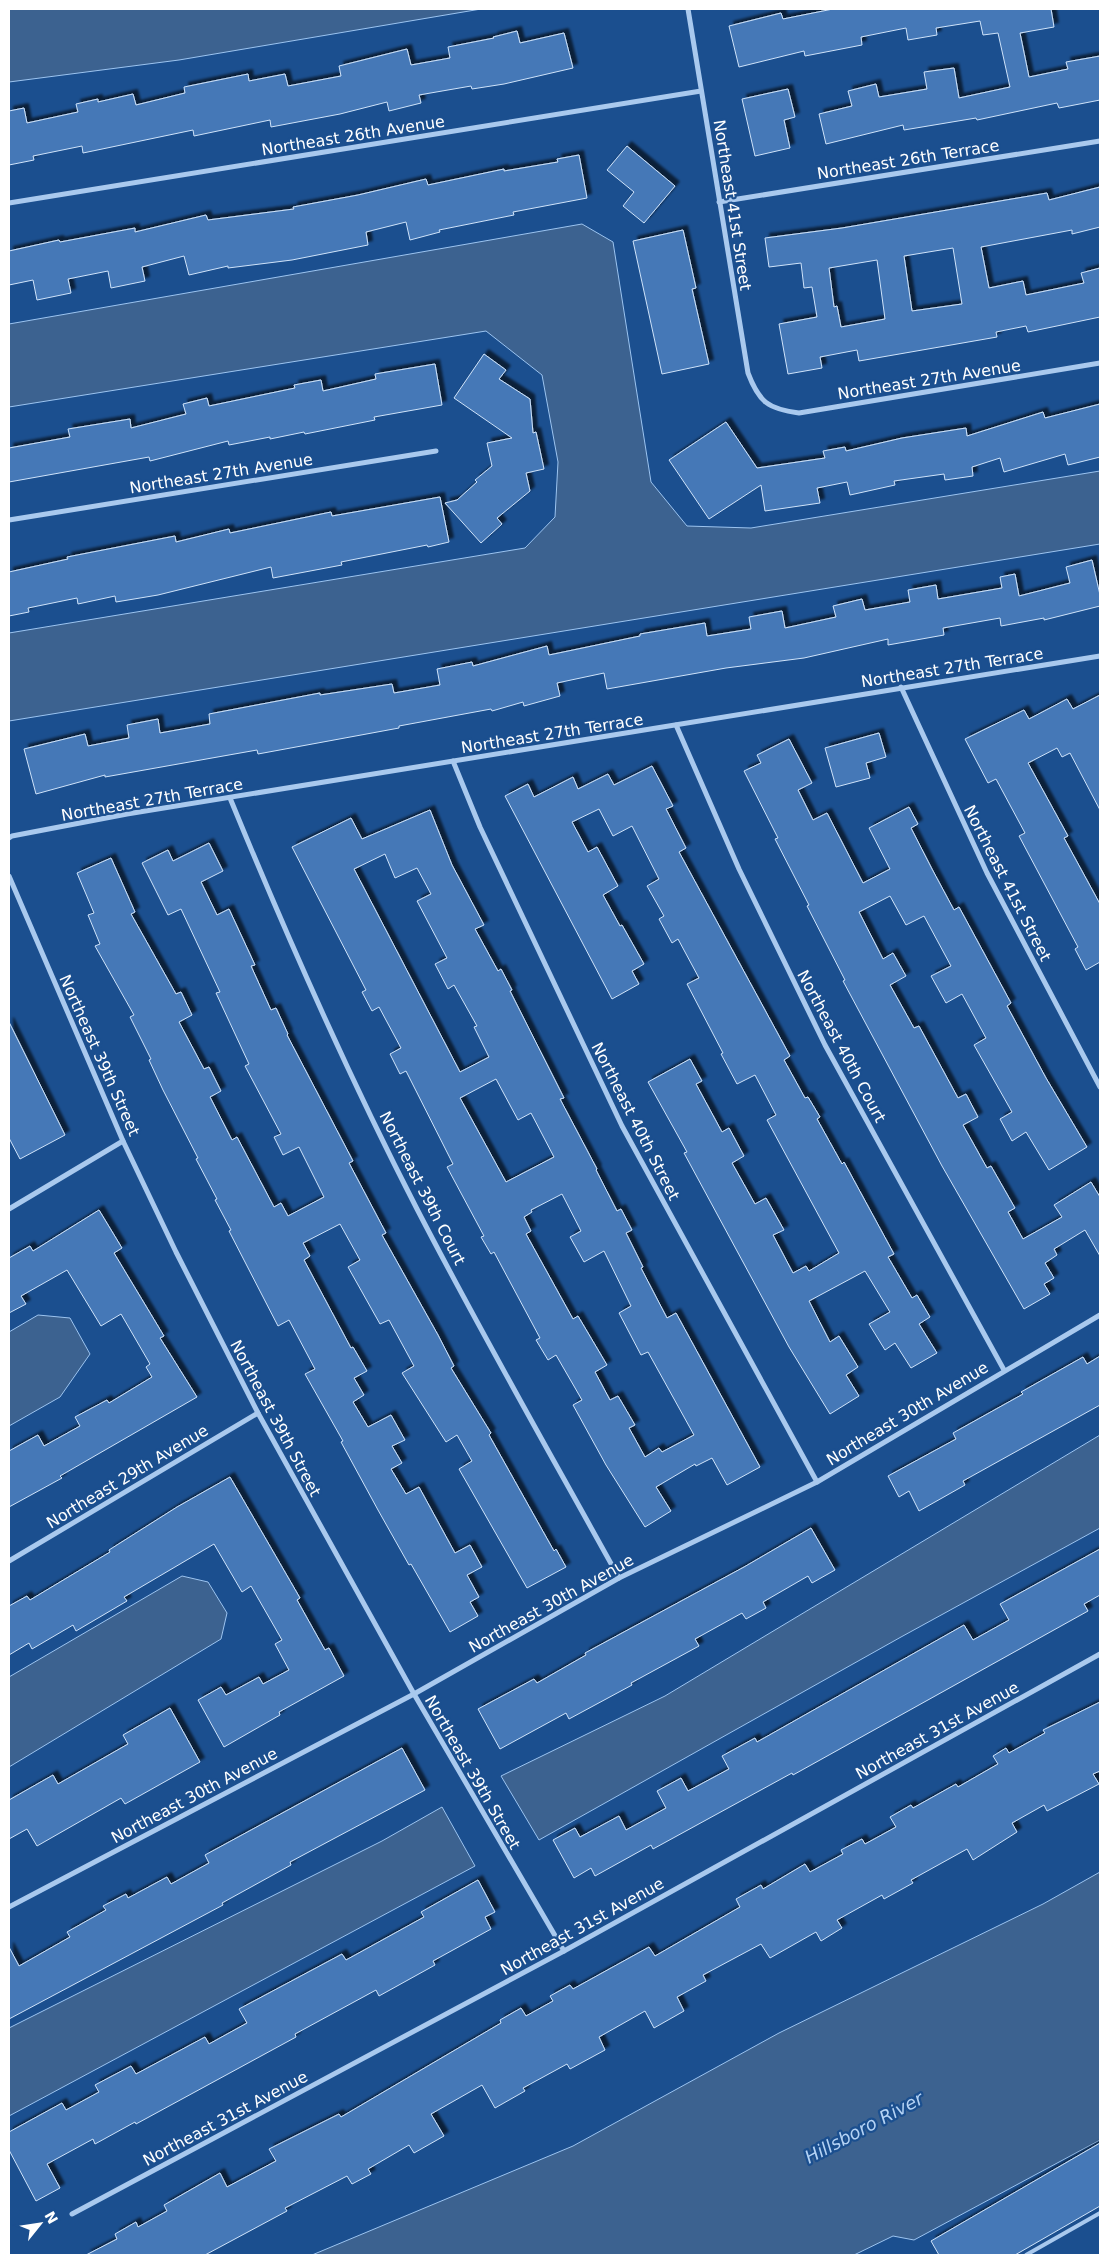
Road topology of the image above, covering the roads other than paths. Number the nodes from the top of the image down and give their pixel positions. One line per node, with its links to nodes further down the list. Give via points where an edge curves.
1 (688, 9): 2 (street, Northeast 41st Street)
2 (701, 91): 4 (street, Northeast 41st Street); 5 (street, Northeast 26th Avenue)
3 (1100, 141): 4 (street, Northeast 26th Terrace)
4 (719, 202): 7 (street, Northeast 41st Street, via 748,373 754,390)
5 (9, 203)
6 (1100, 363): 7 (street, Northeast 27th Avenue, via 799,413 779,411)
7 (764, 402)
8 (436, 450): 9 (street, Northeast 27th Avenue)
9 (9, 520)
10 (1100, 656): 11 (street, Northeast 27th Terrace)
11 (901, 687): 12 (street, Northeast 27th Terrace); 17 (street, Northeast 41st Street, via 986,873)
12 (676, 726): 13 (street, Northeast 27th Terrace); 21 (street, Northeast 40th Court, via 739,869 825,1045)
13 (453, 762): 14 (street, Northeast 27th Terrace); 23 (street, Northeast 40th Street, via 480,827 622,1126)
14 (230, 798): 15 (street, Northeast 27th Terrace, via 127,814); 25 (street, Northeast 39th Court, via 276,911 412,1200)
15 (9, 838)
16 (9, 876): 18 (street, Northeast 39th Street)
17 (1100, 1087)
18 (123, 1141): 19 (street); 22 (street, Northeast 39th Street)
19 (9, 1209)
20 (1100, 1315): 21 (street, Northeast 30th Avenue)
21 (1004, 1370): 23 (street, Northeast 30th Avenue)
22 (258, 1413): 24 (street, Northeast 29th Avenue); 27 (street, Northeast 39th Street)
23 (817, 1482): 25 (street, Northeast 30th Avenue)
24 (9, 1561)
25 (619, 1578): 27 (street, Northeast 30th Avenue)
26 (1100, 1654): 29 (street, Northeast 31st Avenue)
27 (414, 1694): 28 (street, Northeast 30th Avenue); 29 (street, Northeast 39th Street)
28 (9, 1907)
29 (564, 1951): 31 (street, Northeast 31st Avenue)
30 (1100, 2213): 32 (lane)
31 (72, 2214)
32 (1026, 2255)

